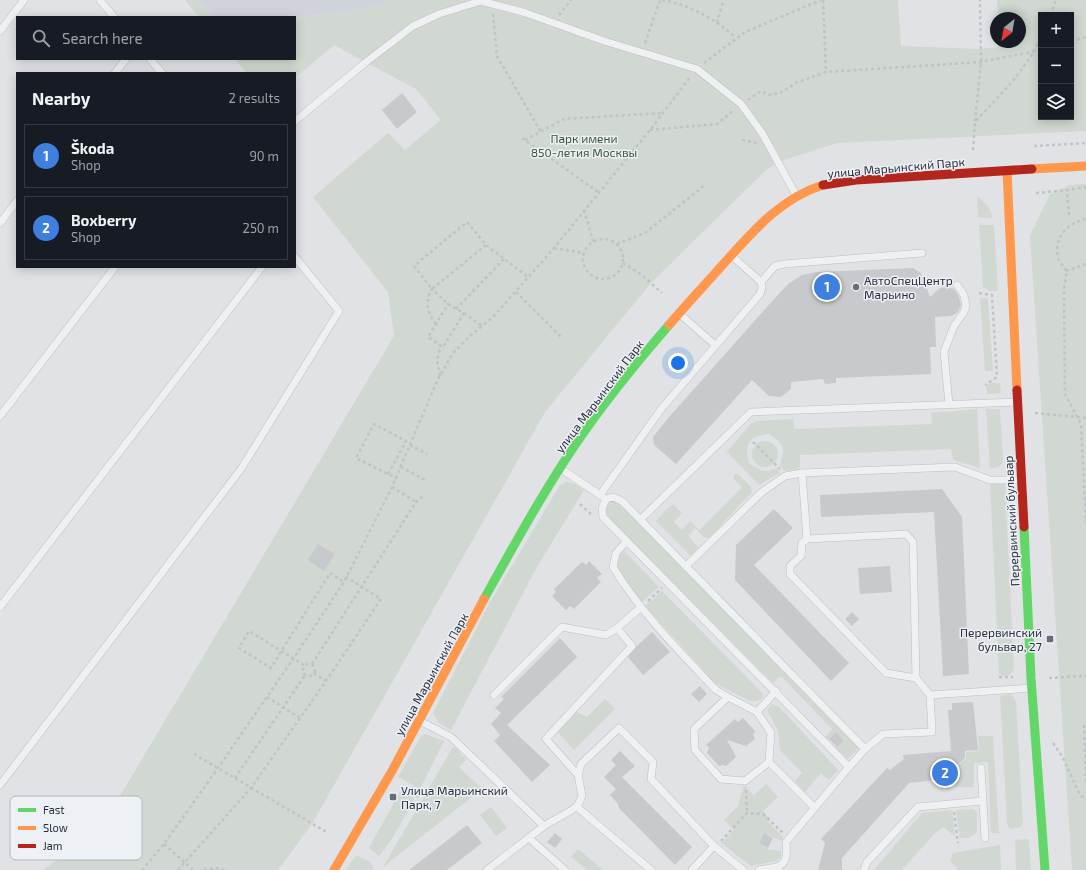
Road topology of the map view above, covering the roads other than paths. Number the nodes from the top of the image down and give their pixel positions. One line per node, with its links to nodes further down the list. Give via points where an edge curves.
1 (24, 0): 5 (lane)
2 (100, 0): 4 (lane)
3 (481, 0): 10 (lane, via 413,26); 13 (lane, via 604,41 697,68 740,104 762,133)
4 (113, 16)
5 (0, 31)
6 (125, 60): 8 (lane)
7 (151, 60): 9 (lane)
8 (117, 72)
9 (161, 72)
10 (296, 120)
11 (1086, 166): 12 (main road, улица Марьинский Парк)
12 (1007, 171): 13 (main road, улица Марьинский Парк, via 838,182 813,188); 25 (main road, Перервинский бульвар)
13 (796, 196): 17 (main road, улица Марьинский Парк, via 764,221)
14 (16, 202): 15 (lane)
15 (0, 223)
16 (922, 253): 21 (lane, via 784,264 775,266)
17 (732, 256): 21 (lane); 23 (main road, улица Марьинский Парк)
18 (296, 259): 52 (lane, via 339,311 241,469)
19 (114, 268): 27 (lane)
20 (261, 268): 36 (lane)
21 (761, 282): 24 (lane, via 760,294)
22 (958, 285): 26 (lane, via 964,295 966,306 954,326 944,352)
23 (679, 313): 24 (lane); 28 (main road, улица Марьинский Парк, via 621,383)
24 (715, 345): 31 (lane, via 662,408)
25 (1018, 402): 26 (lane); 30 (main road, Перервинский бульвар)
26 (949, 404): 32 (lane, via 751,412)
27 (0, 416)
28 (560, 468): 31 (lane); 46 (main road, улица Марьинский Парк)
29 (802, 474): 30 (lane, via 955,467 990,480); 33 (lane); 35 (lane, via 785,476 762,492)
30 (1021, 480): 40 (main road, Перервинский бульвар)
31 (603, 497): 32 (lane, via 614,496); 34 (lane, via 603,517)
32 (641, 519): 35 (lane)
33 (807, 539): 39 (lane, via 802,543 801,556 790,566 790,574 886,672); 39 (lane, via 906,534 913,542)
34 (627, 541): 37 (lane, via 616,553 613,567); 41 (lane)
35 (686, 566): 47 (lane)
36 (0, 607)
37 (640, 608): 38 (lane); 44 (lane, via 716,690)
38 (617, 628): 42 (lane, via 606,635 562,627); 51 (lane, via 632,646 546,739)
39 (916, 678): 43 (lane)
40 (1031, 688): 43 (lane); 69 (main road, Перервинский бульвар)
41 (776, 691): 45 (lane); 49 (lane)
42 (494, 695)
43 (930, 695): 47 (lane, via 932,732 884,734)
44 (728, 697): 45 (lane); 48 (lane, via 694,729 695,750 721,779 745,781)
45 (757, 712): 48 (lane, via 771,733)
46 (418, 720): 56 (lane, via 451,737); 61 (main road, улица Марьинский Парк, via 394,768)
47 (865, 749): 49 (lane)
48 (769, 762): 55 (lane)
49 (849, 767): 55 (lane)
50 (981, 768): 53 (lane)
51 (578, 774): 54 (lane, via 582,796); 59 (lane, via 582,764 620,728 653,762 651,779)
52 (0, 785)
53 (982, 801): 58 (lane); 68 (lane, via 918,807 867,862)
54 (577, 807): 56 (lane); 64 (lane)
55 (814, 807): 60 (lane, via 786,842 787,859)
56 (544, 826): 57 (lane)
57 (529, 838): 62 (lane); 63 (lane)
58 (985, 838)
59 (715, 846): 65 (lane); 66 (lane)
60 (778, 868): 67 (lane)
61 (334, 870)
62 (487, 870)
63 (565, 870)
64 (651, 870)
65 (692, 870)
66 (743, 870)
67 (759, 870)
68 (864, 870)
69 (1045, 870)

